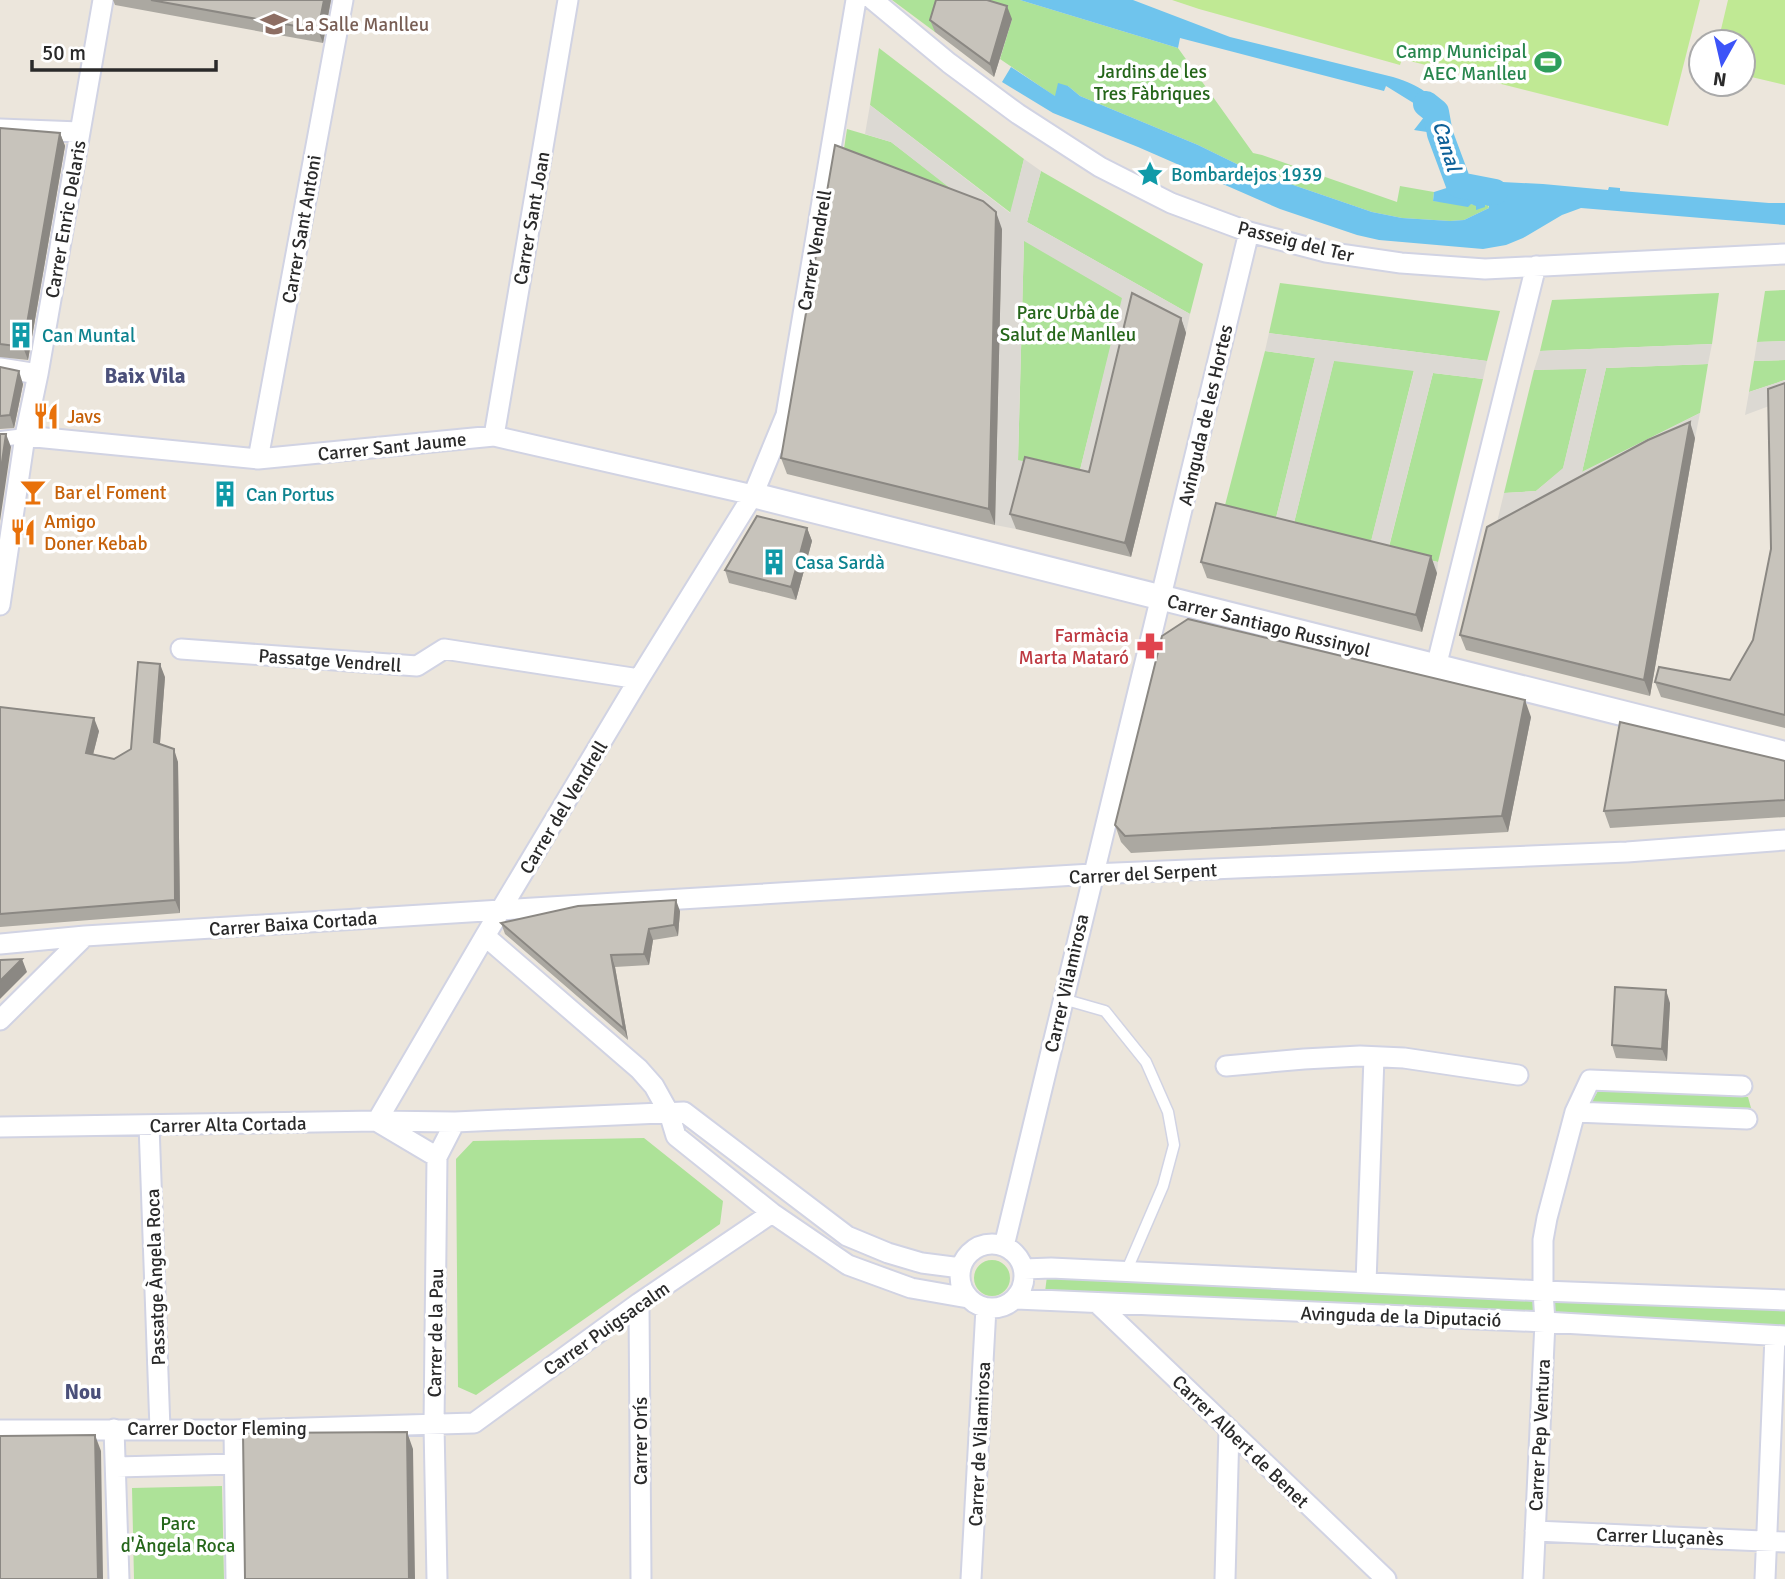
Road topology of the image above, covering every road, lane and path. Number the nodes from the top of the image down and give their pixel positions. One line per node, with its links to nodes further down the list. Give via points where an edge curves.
1 (103, 0): 7 (street, Carrer Enric Delaris)
2 (344, 0): 16 (street, Carrer Sant Antoni)
3 (568, 0): 14 (street, Carrer Sant Joan)
4 (856, 0): 17 (street, Carrer Vendrell, via 786,415)
5 (873, 0): 8 (street, Passeig del Ter, via 1018,114 1100,167 1171,203)
6 (0, 128): 7 (street)
7 (80, 132): 12 (street, Carrer Enric Delaris)
8 (1249, 232): 10 (street, Passeig del Ter, via 1326,252 1401,263 1485,269); 18 (street, Avinguda de les Hortes)
9 (1785, 254): 10 (street, Passeig del Ter)
10 (1536, 266): 21 (street)
11 (0, 368): 12 (street)
12 (38, 374): 13 (street, Carrer Enric Delaris)
13 (25, 436): 15 (street); 16 (street, Carrer Sant Jaume); 19 (street, Carrer Enric Delaris)
14 (494, 436): 16 (street, Carrer Sant Jaume); 17 (street, Carrer Sant Jaume)
15 (0, 439)
16 (258, 459)
17 (753, 495): 18 (street, Carrer Santiago Russinyol); 22 (street, Carrer del Vendrell)
18 (1162, 599): 21 (street, Carrer Santiago Russinyol); 25 (street, Carrer Vilamirosa)
19 (0, 604)
20 (181, 649): 22 (street, Passatge Vendrell, via 417,666 444,649)
21 (1436, 667): 23 (street, Carrer Santiago Russinyol)
22 (639, 679): 26 (street, Carrer del Vendrell)
23 (1785, 754)
24 (1785, 839): 25 (street, Carrer del Serpent, via 1627,852)
25 (1092, 874): 26 (street, Carrer del Serpent); 30 (street, Carrer Vilamirosa)
26 (501, 910): 27 (street, Carrer Baixa Cortada); 28 (street, Carrer del Vendrell)
27 (85, 936): 29 (street, Carrer Baixa Cortada); 31 (street)
28 (485, 936): 37 (street, via 639,1069); 39 (street, Carrer del Vendrell)
29 (0, 944)
30 (1063, 999): 45 (street, Carrer Vilamirosa); 48 (lane, via 1105,1011 1146,1062 1168,1112 1174,1145 1163,1186)
31 (0, 1020)
32 (1374, 1057): 33 (street); 34 (street); 49 (street)
33 (1226, 1066)
34 (1518, 1075)
35 (1742, 1086): 36 (street, Carrer Pep Ventura, via 1590,1080)
36 (1575, 1112): 38 (street); 50 (street, Carrer Pep Ventura, via 1546,1218)
37 (668, 1113): 40 (street, Carrer Alta Cortada); 44 (street, via 676,1136); 46 (street, via 684,1112 847,1236 910,1260)
38 (1747, 1119)
39 (377, 1121): 40 (street, Carrer Alta Cortada); 41 (street, Carrer Alta Cortada); 43 (street)
40 (455, 1122): 43 (street)
41 (149, 1125): 42 (street, Carrer Alta Cortada); 61 (street, Passatge Àngela Roca)
42 (0, 1127)
43 (437, 1157): 59 (street, Carrer de la Pau)
44 (772, 1213): 51 (street, via 848,1265 911,1288); 54 (street, Carrer Puigsacalm)
45 (1004, 1246): 46 (street, via 983,1245 973,1250); 47 (street, via 1020,1259)
46 (961, 1268): 51 (street, via 962,1289)
47 (1024, 1269): 48 (street, Avinguda de la Diputació); 52 (street, via 1025,1280)
48 (1126, 1272): 49 (street, Avinguda de la Diputació)
49 (1366, 1283): 50 (street, Avinguda de la Diputació)
50 (1543, 1291): 53 (street, Avinguda de la Diputació); 57 (street, Carrer Pep Ventura)
51 (968, 1298): 56 (street)
52 (1016, 1299): 55 (street, Avinguda de la Diputació); 56 (street)
53 (1785, 1300)
54 (639, 1303): 59 (street, Carrer Puigsacalm, via 474,1423); 72 (street, Carrer Orís)
55 (1097, 1303): 57 (street, Avinguda de la Diputació); 62 (street, Carrer Albert de Benet)
56 (986, 1308): 73 (street, Carrer de Vilamirosa)
57 (1545, 1322): 58 (street, Avinguda de la Diputació); 67 (street, Carrer Pep Ventura)
58 (1780, 1336): 68 (street)
59 (434, 1425): 64 (street, Carrer Doctor Fleming); 71 (street, Carrer de la Pau)
60 (114, 1429): 61 (street, Carrer Doctor Fleming); 63 (street, Carrer Doctor Fleming); 66 (street)
61 (160, 1429): 64 (street, Carrer Doctor Fleming)
62 (1228, 1429): 74 (street); 75 (street, Carrer Albert de Benet)
63 (0, 1430)
64 (234, 1430): 65 (street)
65 (234, 1464): 66 (street); 70 (street)
66 (116, 1467): 69 (street)
67 (1535, 1531): 68 (street, Carrer Lluçanès); 76 (street, Carrer Pep Ventura)
68 (1776, 1541): 77 (street)
69 (119, 1579)
70 (236, 1579)
71 (437, 1579)
72 (641, 1579)
73 (971, 1579)
74 (1225, 1579)
75 (1386, 1579)
76 (1533, 1579)
77 (1765, 1579)

